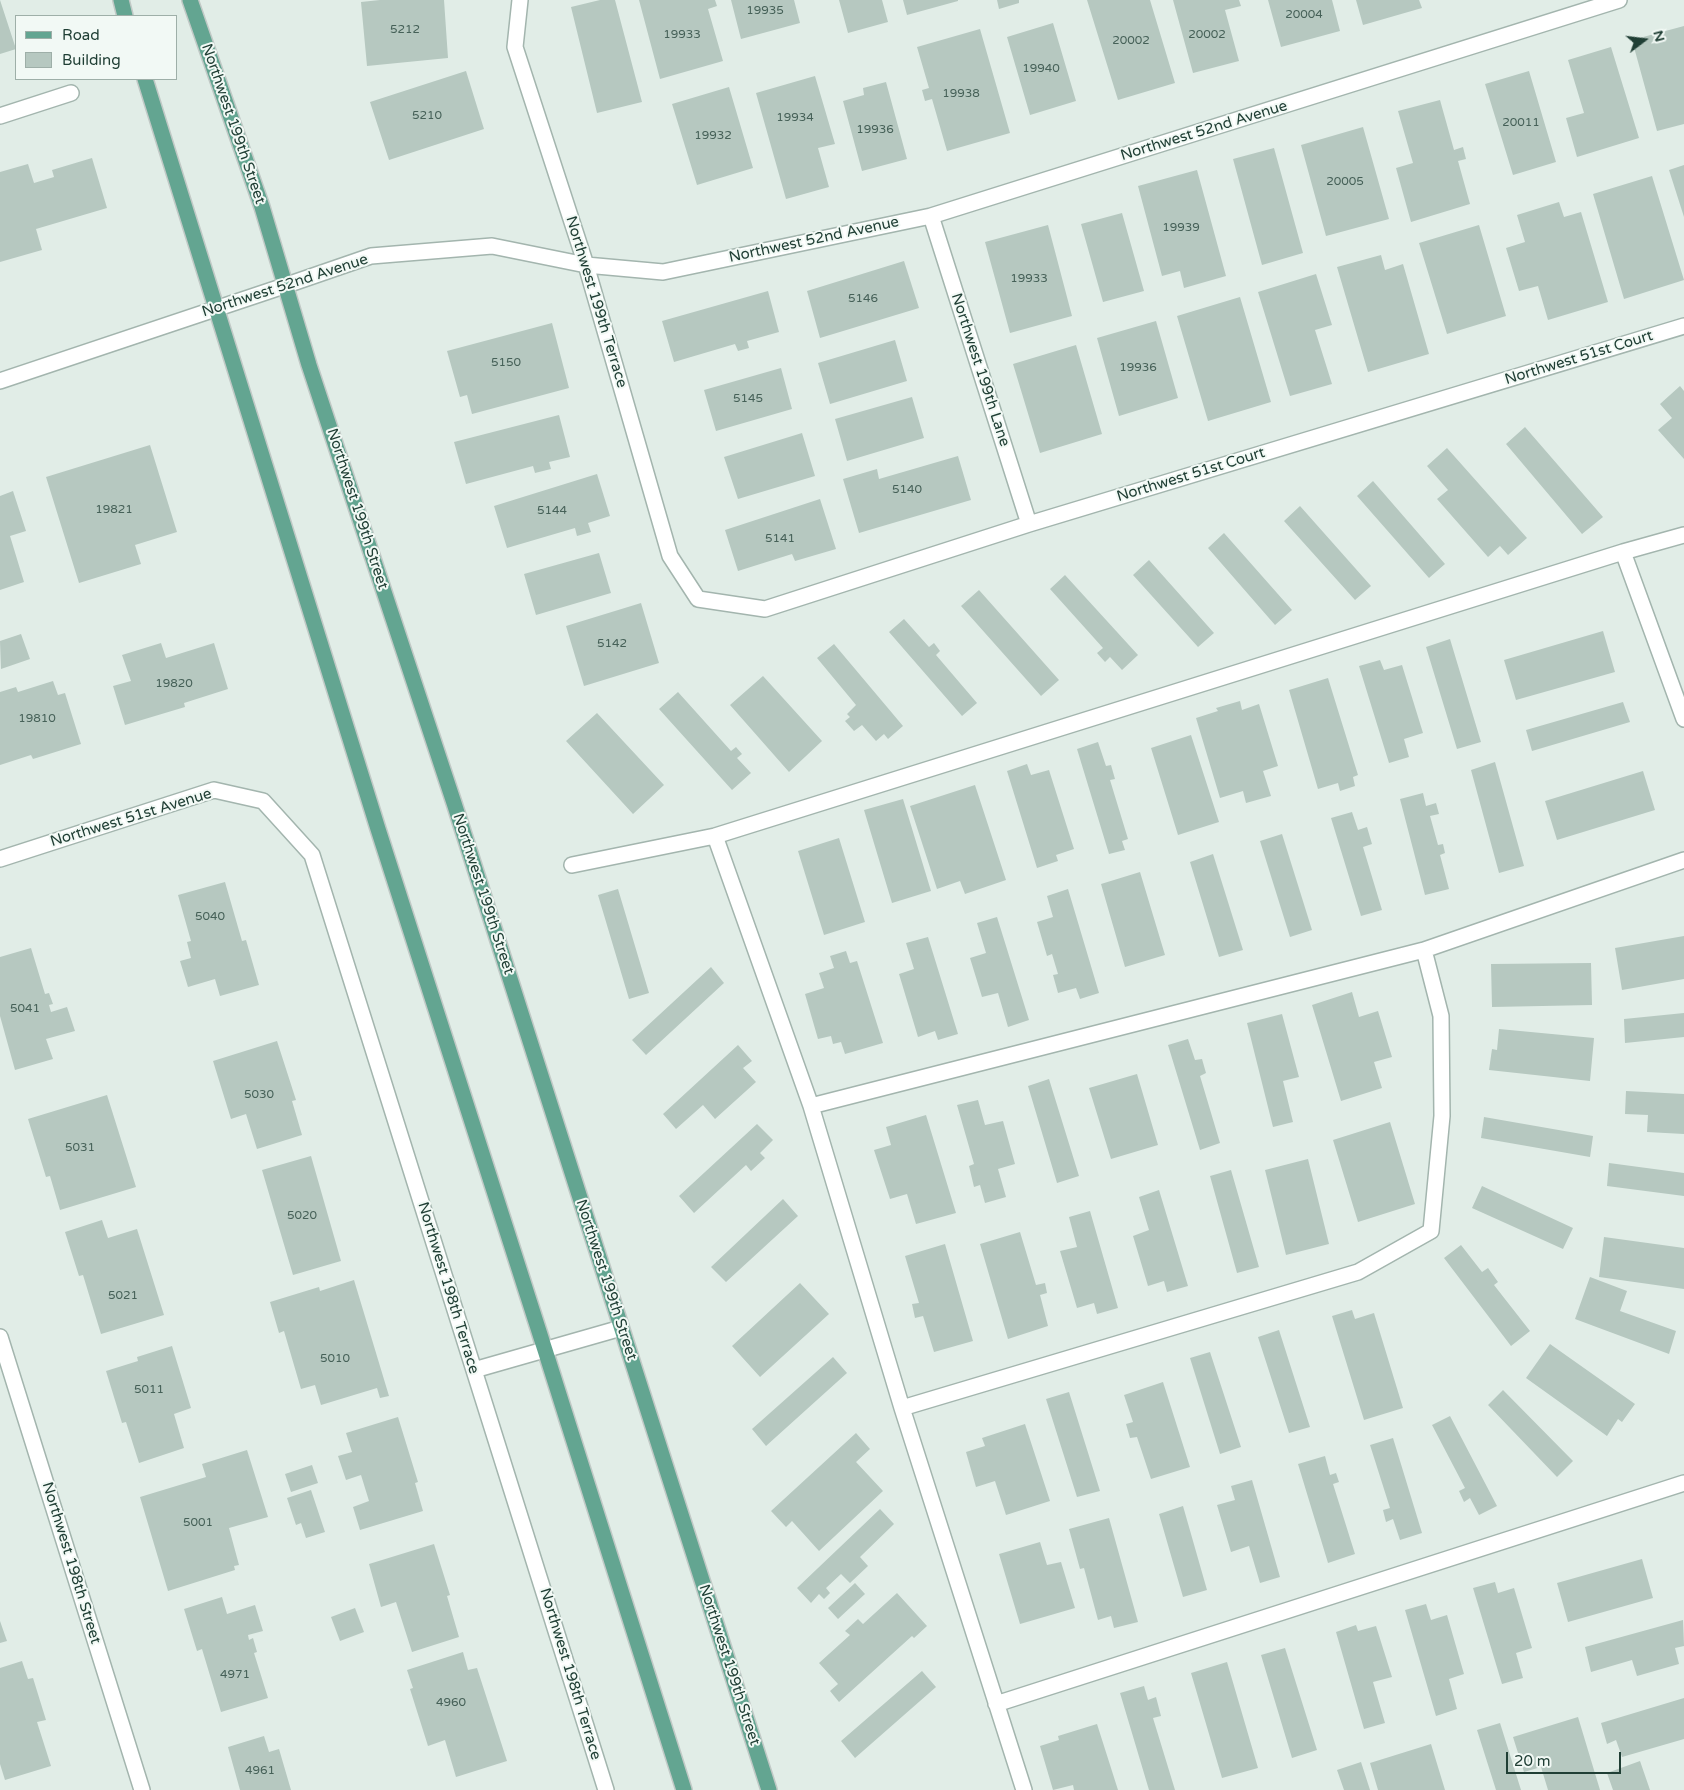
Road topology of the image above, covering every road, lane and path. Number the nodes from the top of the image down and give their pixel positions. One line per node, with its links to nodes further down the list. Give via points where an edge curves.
1 (121, 0): 5 (main road)
2 (190, 0): 11 (main road, Northwest 199th Street, via 262,207)
3 (520, 0): 10 (street, Northwest 199th Terrace, via 514,48)
4 (1619, 0): 9 (street, Northwest 52nd Avenue)
5 (126, 15)
6 (145, 80): 12 (main road)
7 (71, 93): 8 (street)
8 (0, 116)
9 (931, 216): 10 (street, Northwest 52nd Avenue, via 663,272); 15 (street, Northwest 199th Lane)
10 (586, 265): 11 (street, Northwest 52nd Avenue, via 492,246 371,256); 18 (street, Northwest 199th Terrace, via 670,556)
11 (284, 286): 12 (street, Northwest 52nd Avenue); 27 (main road, Northwest 199th Street)
12 (216, 309): 14 (street, Northwest 52nd Avenue); 29 (main road)
13 (1684, 326): 15 (street, Northwest 51st Court)
14 (0, 381)
15 (1029, 524): 18 (street, Northwest 51st Court, via 765,609)
16 (1684, 535): 17 (street)
17 (1623, 552): 19 (street); 21 (street)
18 (698, 598)
19 (1684, 719)
20 (263, 801): 22 (street, Northwest 51st Avenue, via 214,790); 30 (street, Northwest 198th Terrace, via 312,855)
21 (715, 836): 24 (street); 26 (street)
22 (0, 859)
23 (1684, 860): 25 (street)
24 (572, 865)
25 (1424, 950): 26 (street); 31 (street, via 1442,1016 1442,1116 1431,1231 1358,1272)
26 (811, 1106): 31 (street)
27 (622, 1328): 29 (street); 37 (main road, Northwest 199th Street)
28 (0, 1337): 34 (street, Northwest 198th Street)
29 (545, 1350): 30 (street); 36 (main road)
30 (474, 1370): 35 (street, Northwest 198th Terrace)
31 (902, 1408): 33 (street)
32 (1684, 1483): 33 (street)
33 (996, 1704): 38 (street)
34 (142, 1790)
35 (606, 1790)
36 (684, 1790)
37 (769, 1790)
38 (1024, 1790)

